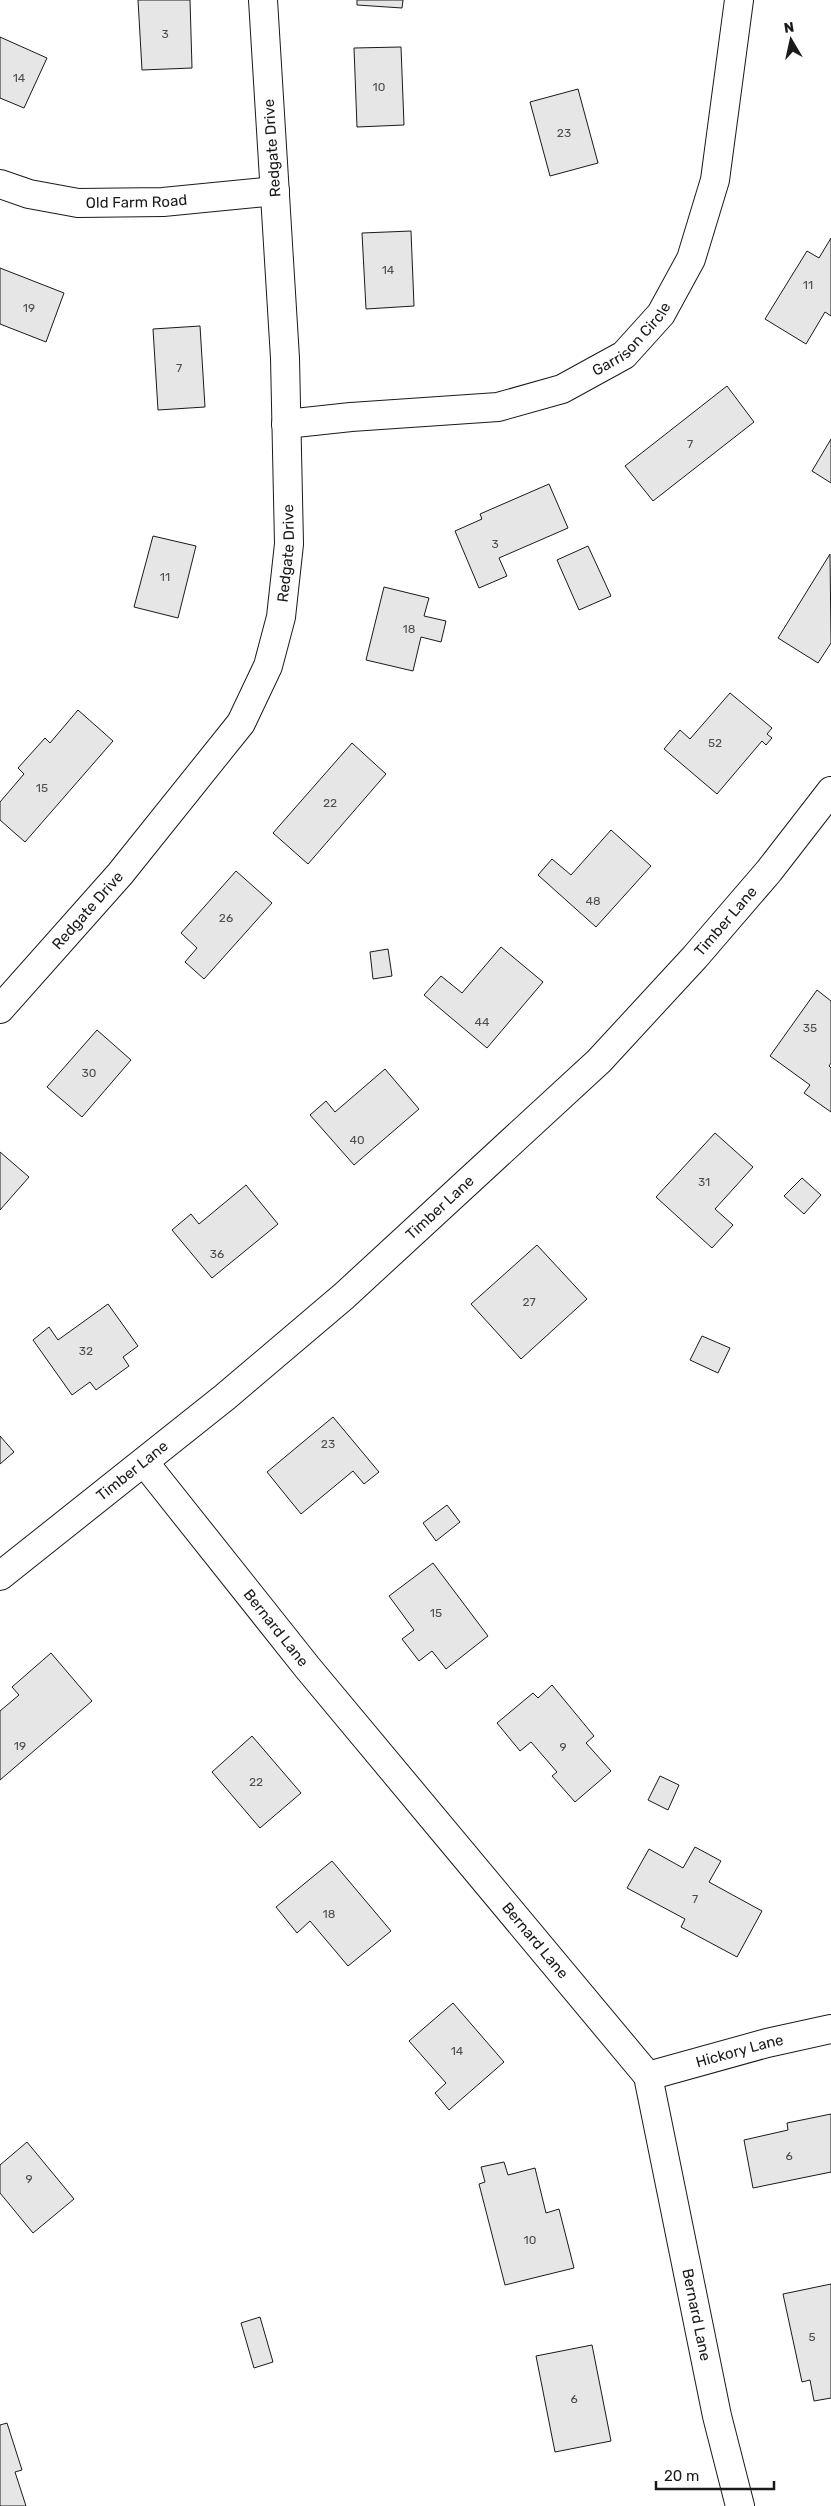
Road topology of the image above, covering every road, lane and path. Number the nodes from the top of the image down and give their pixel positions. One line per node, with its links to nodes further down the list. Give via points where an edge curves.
1 (263, 0): 4 (street, Redgate Drive)
2 (739, 0): 5 (street, Garrison Circle, via 714,180 691,259 662,314 624,355 562,389 498,407)
3 (0, 184): 4 (street, Old Farm Road, via 29,194 78,203 163,202)
4 (275, 191): 5 (street, Redgate Drive)
5 (286, 424): 7 (street, Redgate Drive, via 290,544 281,617 268,666 241,723 120,874)
6 (831, 791): 8 (street, Timber Lane, via 769,872 599,1061 344,1296)
7 (0, 1009)
8 (144, 1462): 9 (street, Timber Lane); 11 (street, Bernard Lane, via 307,1667)
9 (0, 1576)
10 (831, 2029): 11 (street, Hickory Lane)
11 (648, 2076): 12 (street, Bernard Lane, via 717,2416)
12 (740, 2506)

